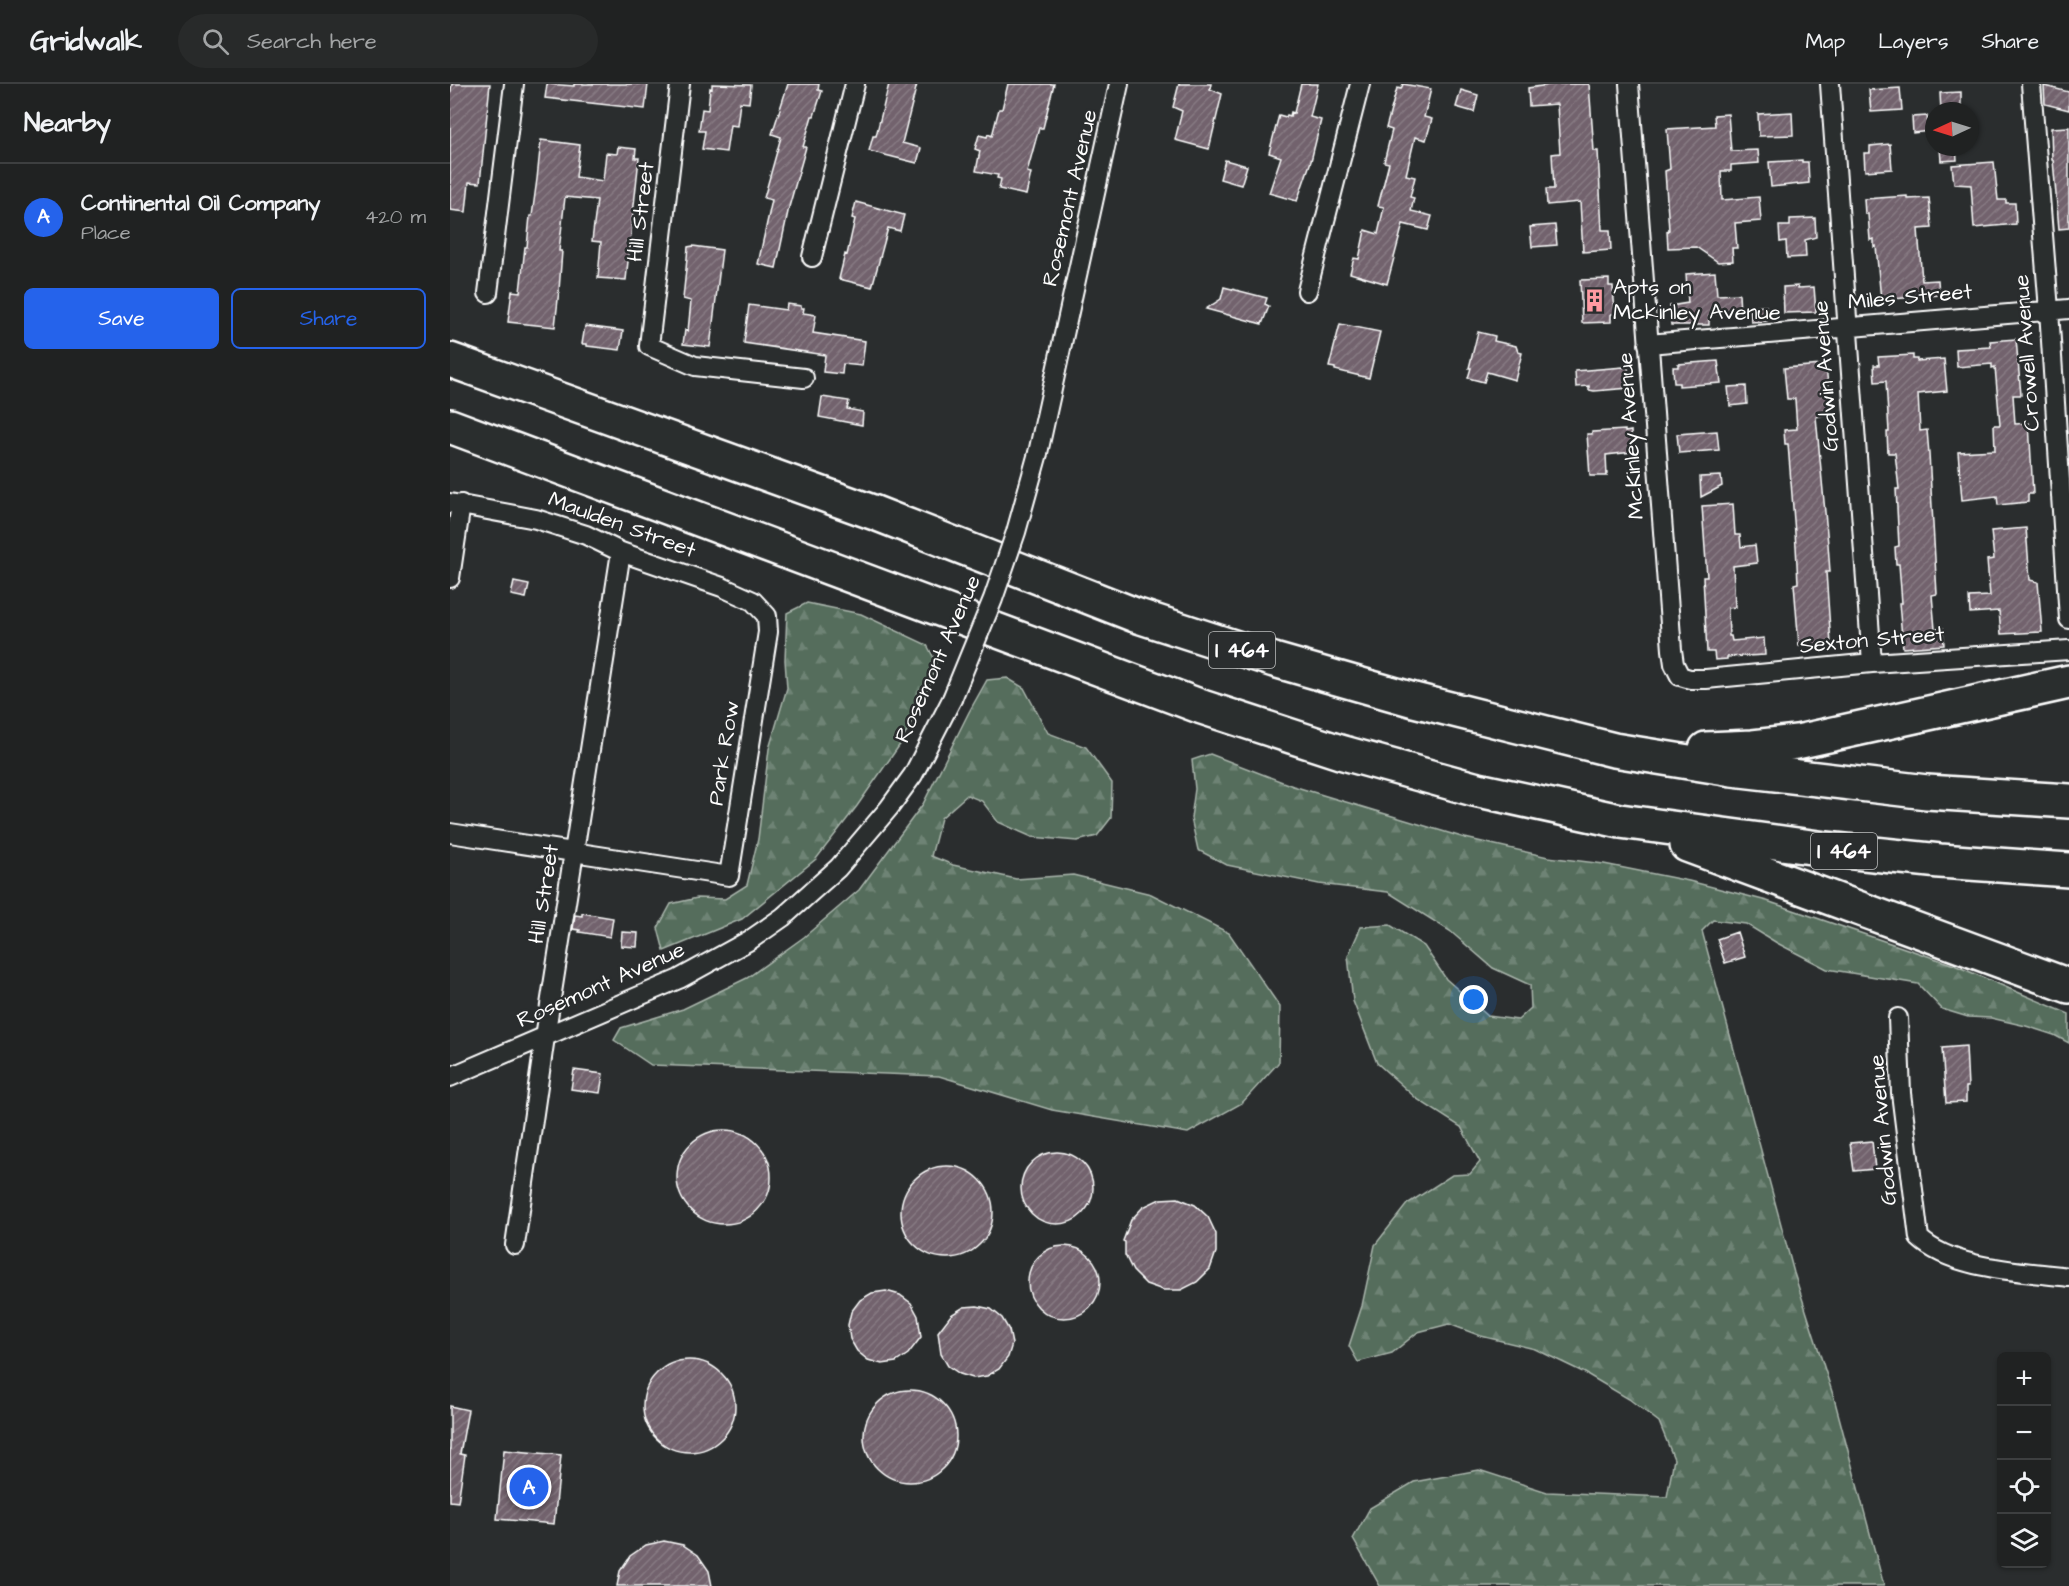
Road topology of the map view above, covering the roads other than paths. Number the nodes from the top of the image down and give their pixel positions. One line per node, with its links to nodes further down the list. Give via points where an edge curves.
1 (514, 84): 11 (street)
2 (680, 84): 17 (street, Hill Street, via 649,346 695,366)
3 (855, 84): 9 (street)
4 (1119, 84): 36 (street, Rosemont Avenue, bridge, via 1038,453 1016,532 952,699 913,775 838,868 783,917 679,979)
5 (1360, 84): 10 (street)
6 (1629, 84): 15 (street, McKinley Avenue)
7 (1830, 84): 14 (street, Godwin Avenue)
8 (2031, 84): 13 (street, Crowell Avenue)
9 (812, 257)
10 (1307, 291)
11 (488, 293)
12 (2069, 309): 13 (street, Miles Street)
13 (2049, 310): 14 (street, Miles Street); 23 (street, Crowell Avenue)
14 (1847, 327): 15 (street, Miles Street); 25 (street, Godwin Avenue)
15 (1648, 344): 26 (street, McKinley Avenue, via 1672,650)
16 (450, 360): 28 (highway, I 464, via 875,513 1134,615 1355,684)
17 (804, 378)
18 (450, 426): 30 (highway, I 464, via 1230,717 1474,789)
19 (455, 504): 20 (street, Maulden Street, via 536,519 586,535); 21 (street)
20 (621, 552): 22 (street, Maulden Street, via 722,587 753,601); 32 (street, Hill Street)
21 (450, 578)
22 (767, 616): 32 (street, Park Row, via 768,632 729,876)
23 (2069, 619)
24 (2069, 650): 25 (street, Sexton Street)
25 (1872, 663): 26 (street, Sexton Street, via 1706,679)
26 (1680, 676)
27 (2069, 682): 28 (highway, via 1797,742 1682,749)
28 (1593, 745): 29 (highway, I 464, via 1792,777 1927,792)
29 (2069, 801)
30 (1620, 821): 33 (highway, I 464, via 1826,849); 34 (highway)
31 (450, 833): 32 (street)
32 (574, 853): 36 (street, Hill Street)
33 (2069, 870)
34 (2069, 986)
35 (1898, 1018): 39 (street, Godwin Avenue, via 1901,1093 1919,1238 1959,1261)
36 (545, 1037): 37 (street, Rosemont Avenue); 38 (street, Hill Street)
37 (450, 1077)
38 (515, 1245)
39 (2069, 1277)

